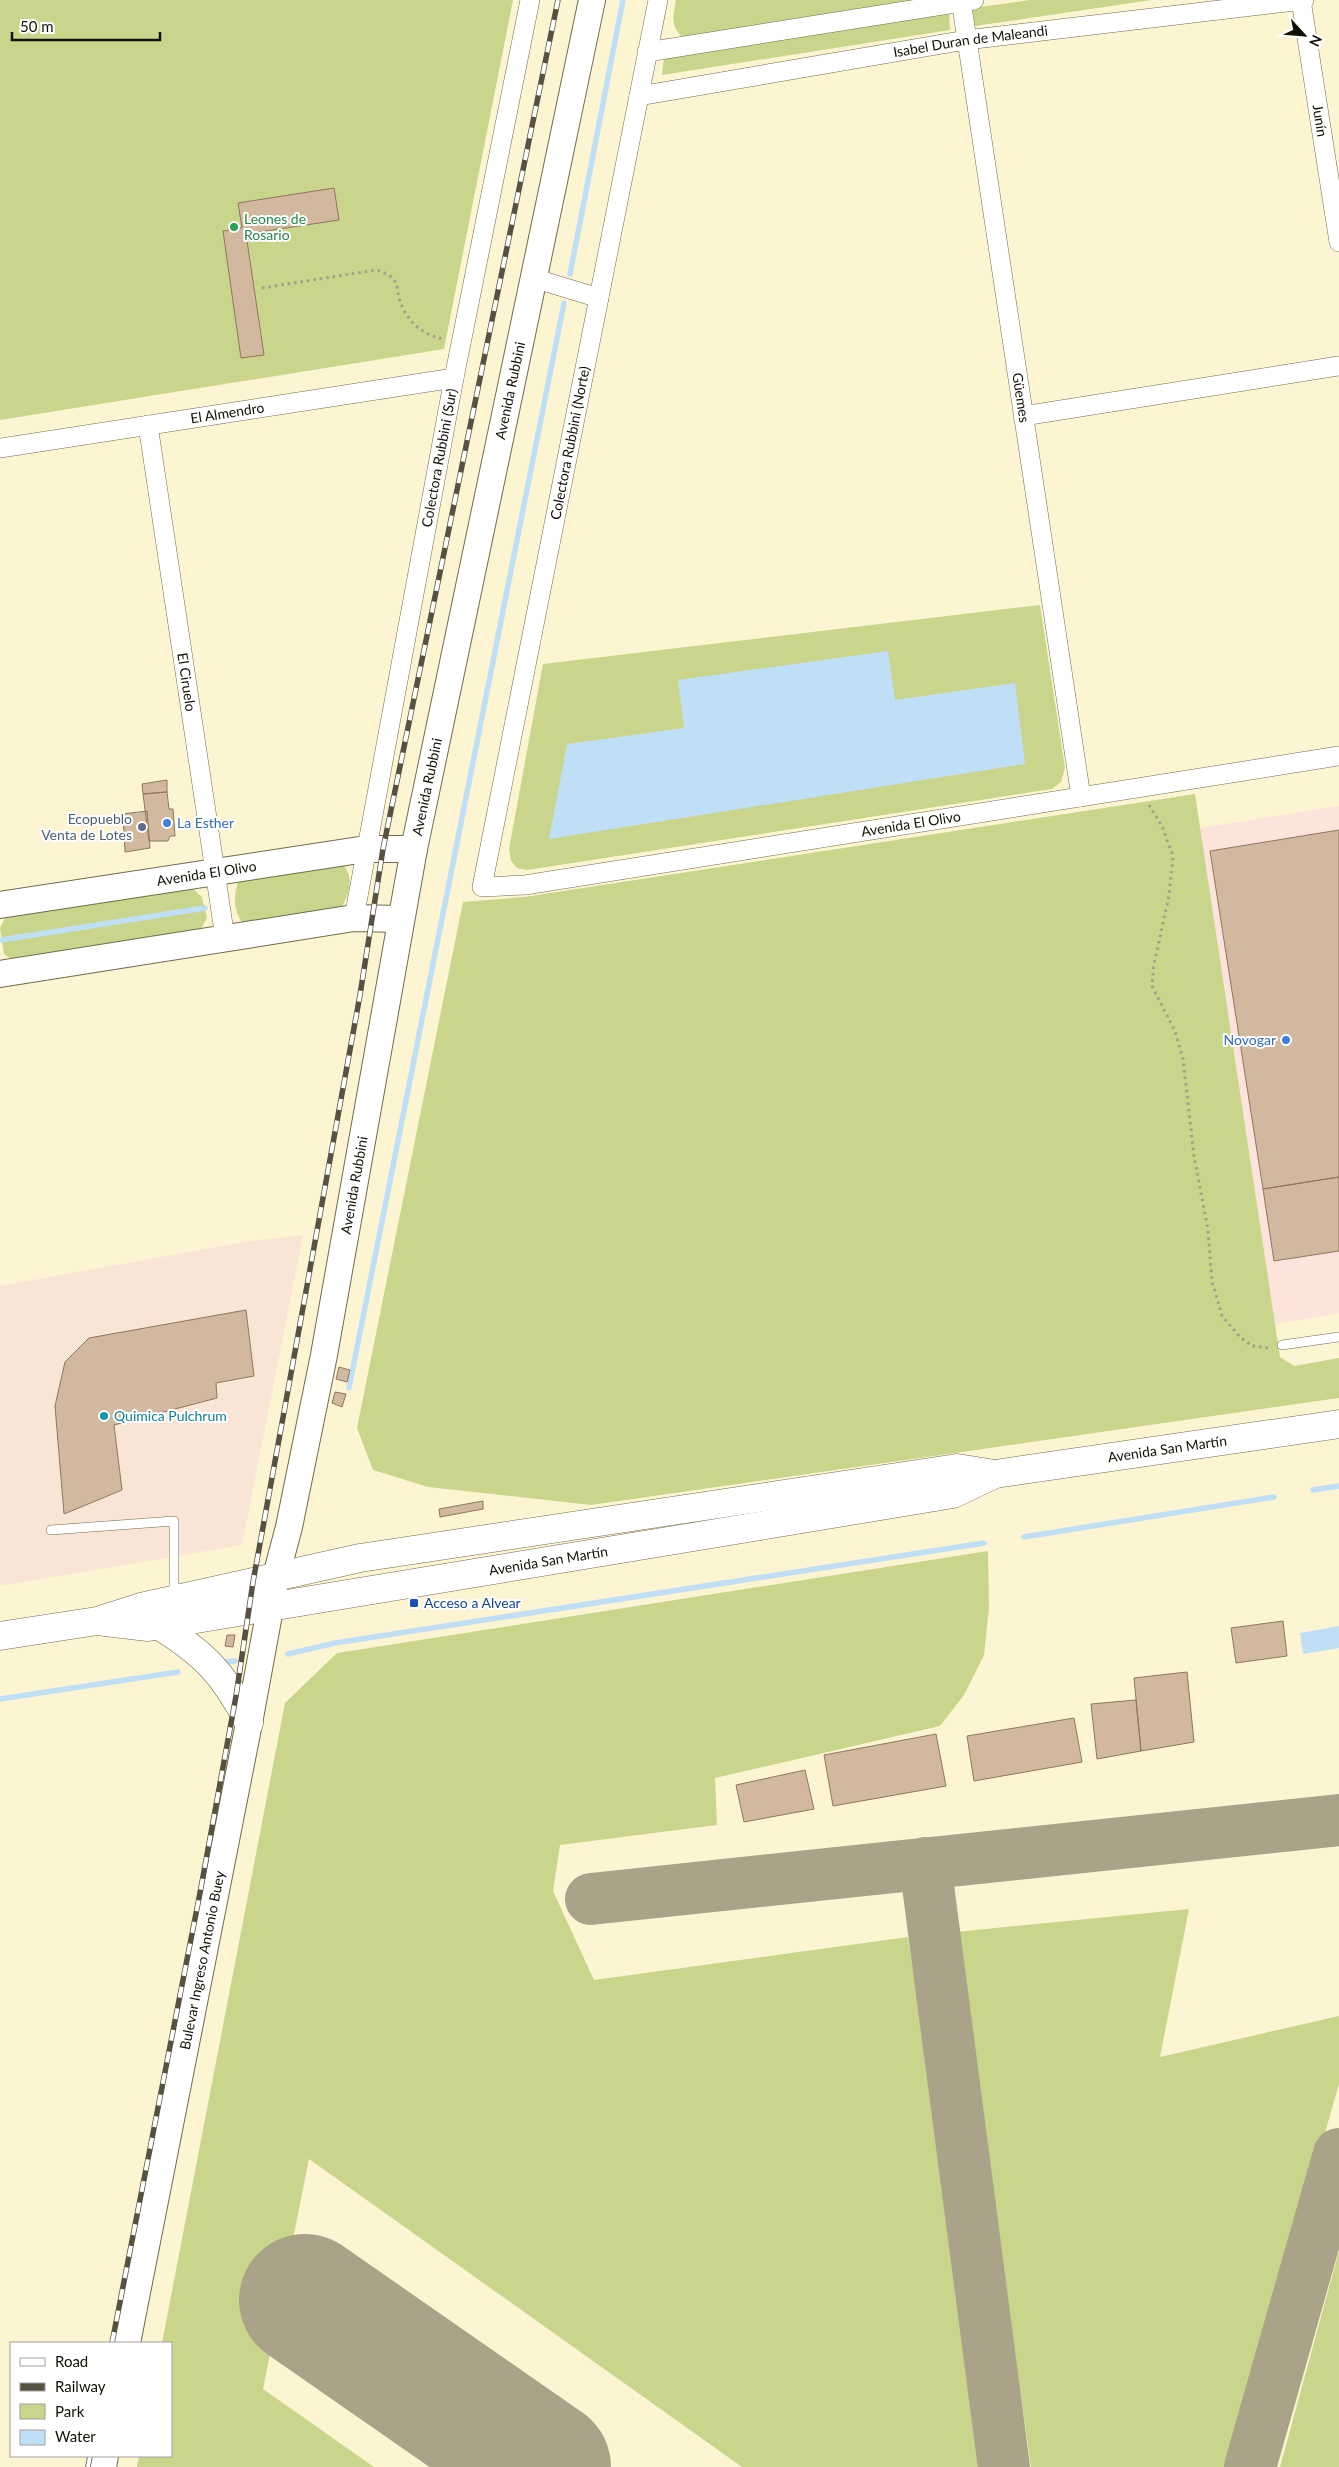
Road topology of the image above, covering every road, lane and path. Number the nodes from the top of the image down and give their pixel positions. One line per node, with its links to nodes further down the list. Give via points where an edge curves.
1 (530, 0): 13 (street, Colectora Rubbini (Sur))
2 (592, 0): 10 (street, Avenida Rubbini)
3 (658, 0): 7 (street, Colectora Rubbini (Norte))
4 (1302, 0): 6 (street, Isabel Duran de Maleandi); 9 (street, Junín)
5 (965, 1): 6 (street, Güemes); 7 (street)
6 (966, 40): 8 (street, Isabel Duran de Maleandi); 16 (street, Güemes)
7 (648, 52): 8 (street, Colectora Rubbini (Norte))
8 (639, 96): 12 (street, Colectora Rubbini (Norte))
9 (1339, 242)
10 (533, 278): 12 (street); 23 (street, Avenida Rubbini)
11 (262, 288): 13 (path, via 376,270 396,282 405,316 416,327 433,337)
12 (599, 298): 25 (street, Colectora Rubbini (Norte))
13 (461, 343): 15 (street, Colectora Rubbini (Sur))
14 (1339, 366): 16 (street)
15 (454, 378): 17 (street, El Almendro); 22 (street, Colectora Rubbini (Sur))
16 (1023, 416): 21 (street, Güemes)
17 (148, 425): 18 (street, El Almendro); 24 (street, El Ciruelo)
18 (0, 448)
19 (1339, 756): 20 (street, Avenida El Olivo)
20 (1138, 788): 21 (street, Avenida El Olivo); 32 (path, via 1162,826 1173,856 1170,896 1152,986 1174,1031 1183,1059 1194,1156 1208,1230 1212,1281 1222,1316 1240,1337 1252,1346)
21 (1081, 797): 25 (street, Avenida El Olivo, via 525,885)
22 (366, 848): 23 (street, Avenida El Olivo); 24 (street, Avenida El Olivo); 27 (street, Colectora Rubbini (Sur))
23 (414, 849): 28 (street, Avenida Rubbini)
24 (216, 872): 26 (street, Avenida El Olivo); 29 (street, El Ciruelo)
25 (482, 886)
26 (0, 906)
27 (354, 918): 28 (street); 29 (street)
28 (401, 919): 36 (street, Avenida Rubbini, via 324,1355)
29 (225, 938): 30 (street)
30 (0, 974)
31 (1339, 1337): 32 (lane)
32 (1282, 1345)
33 (1339, 1424): 34 (main road, Avenida San Martín)
34 (995, 1474): 36 (main road, Avenida San Martín, via 957,1468 360,1558); 38 (main road, Avenida San Martín, via 953,1494)
35 (51, 1530): 37 (lane, via 174,1522)
36 (276, 1576): 37 (main road, Avenida San Martín); 38 (street, Bulevar Ingreso Antonio Buey)
37 (174, 1599): 39 (main road, Avenida San Martín)
38 (271, 1605): 40 (main road, Avenida San Martín); 42 (street, Bulevar Ingreso Antonio Buey)
39 (97, 1621): 40 (main road, Avenida San Martín, via 148,1627); 41 (main road, Avenida San Martín)
40 (158, 1625): 42 (main road, via 209,1661 236,1696)
41 (0, 1636)
42 (249, 1723): 43 (street, Bulevar Ingreso Antonio Buey)
43 (127, 2342)

